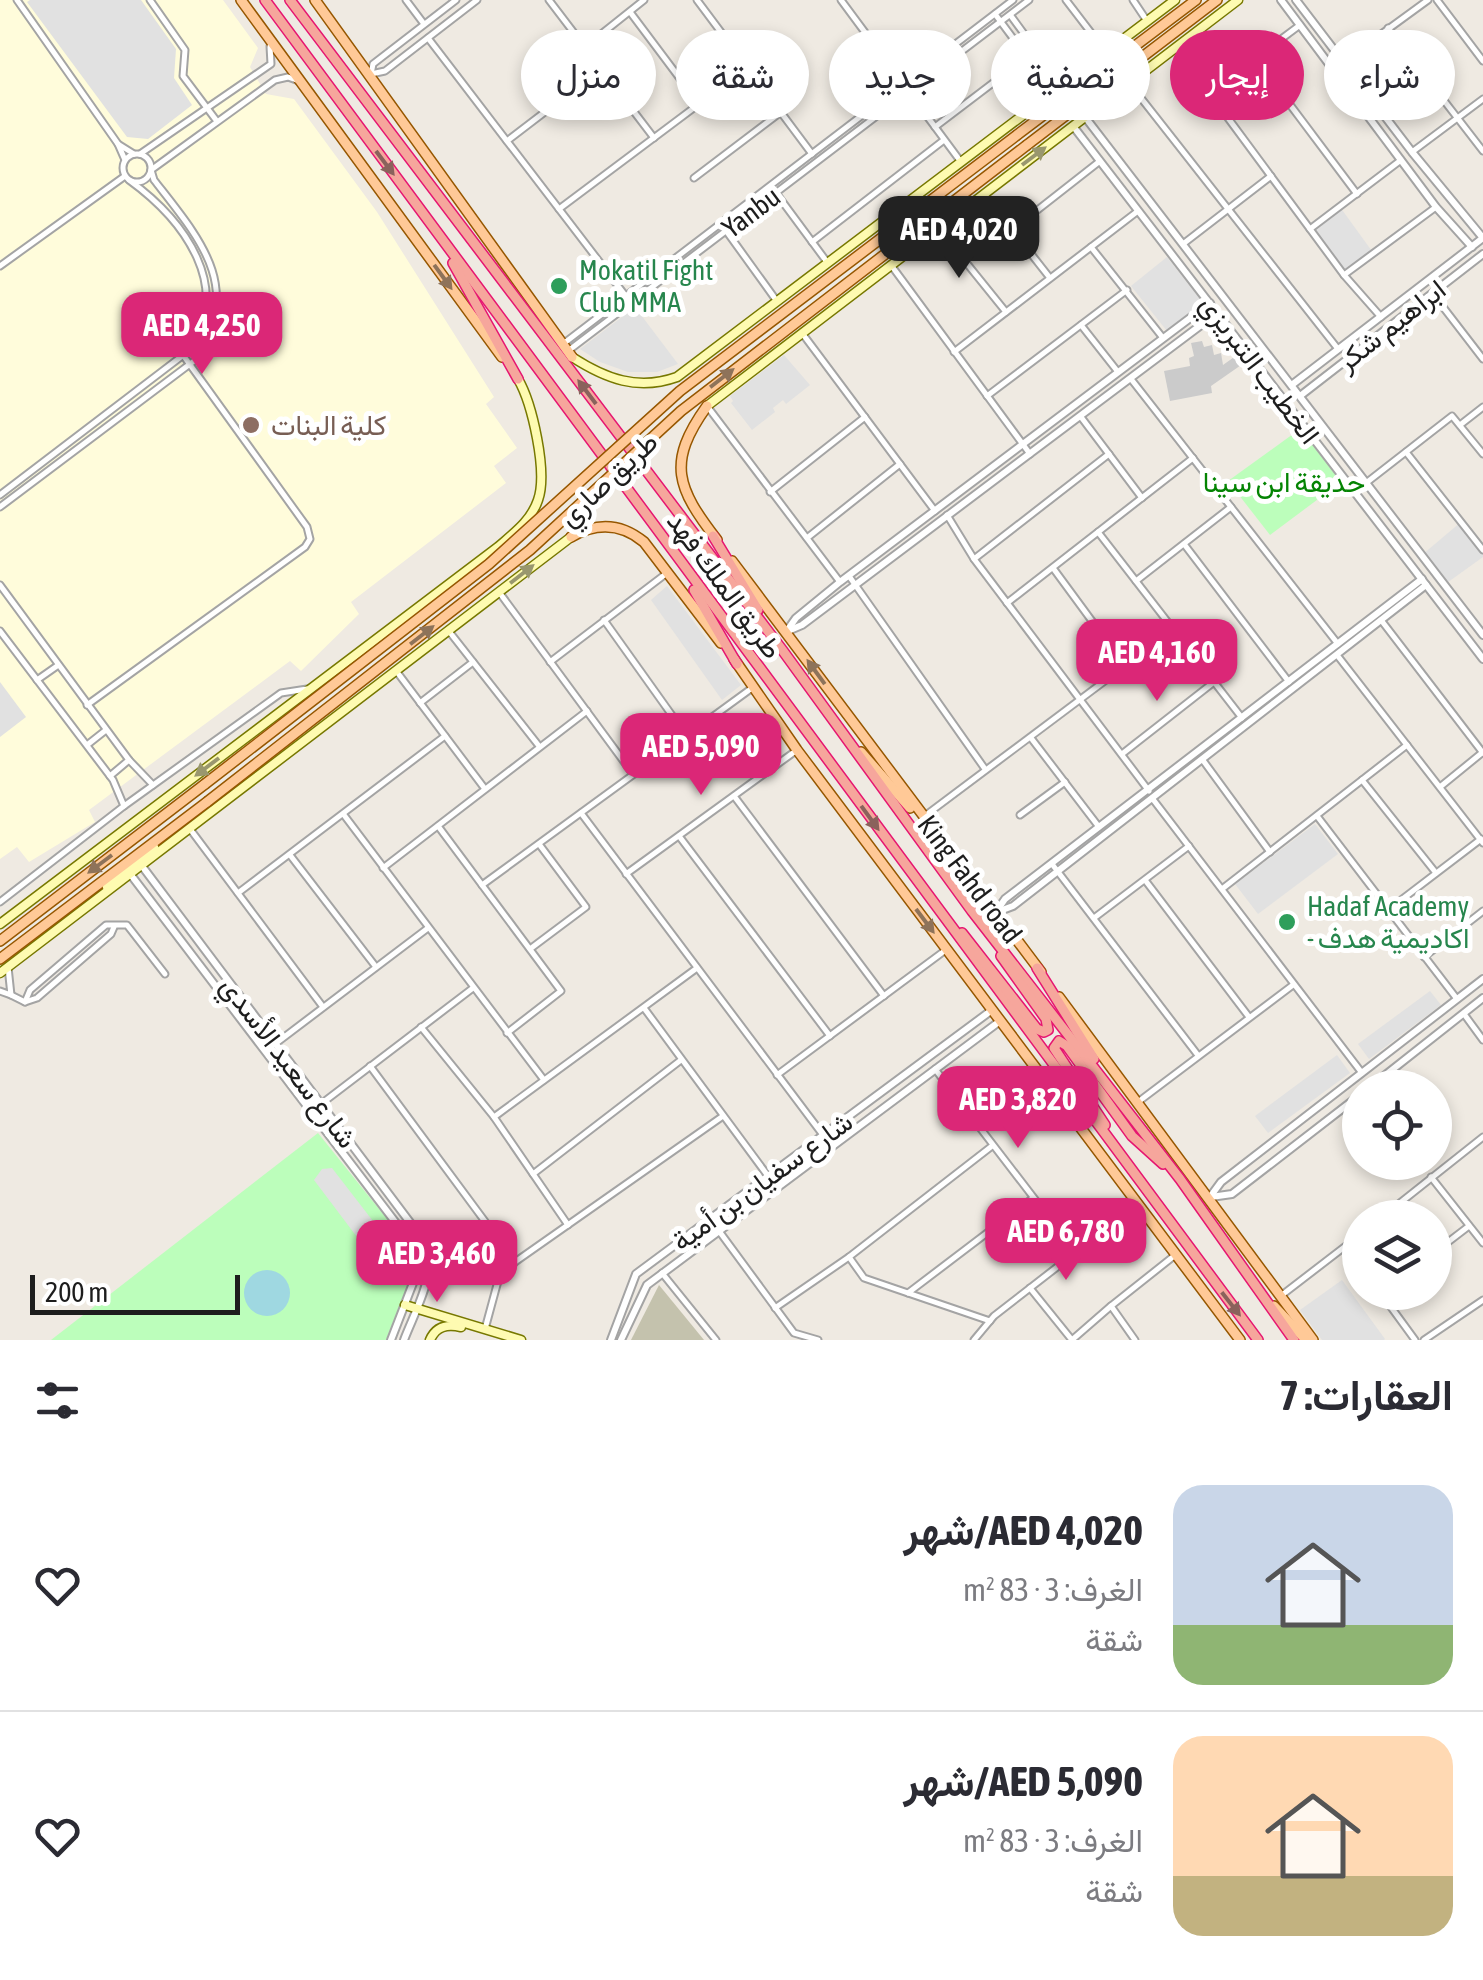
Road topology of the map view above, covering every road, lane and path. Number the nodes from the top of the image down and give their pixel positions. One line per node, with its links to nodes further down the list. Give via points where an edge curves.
1 (17, 0): 84 (street)
2 (150, 0): 59 (street, via 185,50 183,76)
3 (241, 0): 48 (main road)
4 (263, 0): 106 (highway, طريق الملك فهد, one-way to 106)
5 (290, 0): 193 (highway, طريق الملك فهد, one-way to 5)
6 (315, 0): 55 (main road)
7 (406, 0): 32 (street)
8 (456, 0): 32 (street)
9 (477, 0): 49 (street)
10 (644, 0): 27 (street)
11 (697, 0): 37 (street)
12 (841, 0): 38 (street)
13 (1013, 0): 26 (street, Yanbu)
14 (1030, 0): 29 (street, Yanbu)
15 (1066, 0): 41 (street)
16 (1132, 0): 30 (street)
17 (1175, 0): 30 (main road)
18 (1196, 0): 274 (main road, طريق صاري, one-way to 274, bridge, via 680,391 489,564)
19 (1217, 0): 235 (main road, طريق صاري, one-way to 19, bridge, via 530,550 681,411)
20 (1238, 0): 43 (main road)
21 (1281, 0): 33 (street)
22 (1296, 0): 47 (street)
23 (1428, 0): 34 (street)
24 (1437, 0): 52 (street)
25 (551, 1): 35 (street)
26 (1004, 7): 28 (street, Yanbu); 29 (street)
27 (630, 12): 36 (street); 54 (street)
28 (994, 14): 31 (street); 46 (street, Yanbu)
29 (1010, 15): 31 (street, Yanbu); 40 (street)
30 (1147, 21): 42 (main road)
31 (1000, 22): 39 (street); 50 (street, Yanbu)
32 (424, 24): 55 (street, via 373,64)
33 (1300, 25): 44 (street); 78 (street)
34 (1388, 28): 45 (street); 61 (street)
35 (572, 30)
36 (606, 30)
37 (720, 30)
38 (863, 30)
39 (1006, 30)
40 (1021, 30)
41 (1089, 30)
42 (1135, 30)
43 (1198, 30)
44 (1293, 30)
45 (1385, 30)
46 (971, 32)
47 (1324, 36)
48 (269, 38): 56 (main road); 59 (street, via 270,64)
49 (428, 38): 55 (street, via 385,72); 83 (street)
50 (971, 44)
51 (1170, 52): 53 (main road)
52 (1483, 61)
53 (1150, 67)
54 (676, 73)
55 (371, 74): 133 (main road)
56 (300, 81): 77 (street, via 275,80); 140 (main road, one-way to 140)
57 (991, 84): 80 (street)
58 (1483, 98): 61 (street)
59 (206, 109): 77 (street); 87 (street)
60 (1150, 109): 102 (street)
61 (1456, 119): 85 (street); 86 (street)
62 (534, 120): 83 (street)
63 (640, 120): 81 (street)
64 (678, 120): 81 (street)
65 (770, 120): 96 (street)
66 (787, 120): 88 (street)
67 (856, 120): 88 (street, Yanbu)
68 (872, 120): 97 (street, Yanbu)
69 (930, 120): 80 (street)
70 (1018, 120): 92 (main road)
71 (1081, 120): 79 (main road)
72 (1087, 120): 111 (street, الخطيب التبريزي)
73 (1230, 120): 94 (street)
74 (1302, 120): 99 (street)
75 (1378, 120): 78 (street)
76 (1388, 120): 86 (street)
77 (217, 121): 93 (street)
78 (1374, 124): 90 (street)
79 (1074, 126): 91 (street, الخطيب التبريزي); 98 (main road, one-way to 79)
80 (935, 127): 82 (street)
81 (654, 138): 101 (street)
82 (944, 140): 92 (street); 110 (street)
83 (507, 141): 101 (street)
84 (118, 144): 87 (street); 89 (street)
85 (1483, 151)
86 (1412, 152): 109 (street)
87 (137, 154): 89 (street); 93 (street, via 149,160)
88 (812, 154): 122 (street, Yanbu)
89 (125, 160): 95 (street)
90 (1401, 160): 99 (street); 100 (street)
91 (1100, 161): 103 (street, الخطيب التبريزي); 107 (street)
92 (962, 163): 115 (main road)
93 (151, 170): 95 (street, via 145,180); 137 (street, via 215,277 218,312)
94 (1272, 176): 102 (street); 105 (street)
95 (127, 178): 116 (street); 135 (street, via 172,222 206,281 204,324)
96 (694, 178)
97 (776, 193): 108 (street, Yanbu); 110 (street)
98 (984, 194): 104 (main road); 107 (street)
99 (1357, 194): 105 (street)
100 (1436, 207): 113 (street); 118 (street)
101 (559, 209): 122 (street)
102 (1228, 209): 111 (street); 132 (street)
103 (1138, 210): 112 (street); 125 (street, الخطيب التبريزي)
104 (938, 229): 117 (main road); 126 (street)
105 (1310, 229): 118 (street)
106 (435, 230): 140 (highway); 172 (highway, طريق الملك فهد)
107 (1012, 230): 119 (street)
108 (726, 231): 123 (street); 124 (street, Yanbu)
109 (1483, 238): 113 (street)
110 (812, 242): 115 (street)
111 (1182, 244): 141 (street, الخطيب التبريزي)
112 (1091, 247): 119 (street); 120 (street)
113 (1472, 247): 128 (street)
114 (1482, 258): 121 (street, ابراهيم شكر)
115 (829, 264): 123 (main road)
116 (0, 266)
117 (891, 266): 130 (main road); 134 (street)
118 (1344, 275): 128 (street)
119 (1050, 278): 126 (street)
120 (1126, 290): 129 (street); 131 (street)
121 (1433, 293): 136 (street); 143 (street, ابراهيم شكر)
122 (626, 296): 124 (street); 133 (street, Yanbu)
123 (778, 302): 133 (main road, via 698,364 662,382 625,383 591,370)
124 (631, 303): 133 (street, Yanbu)
125 (1210, 303): 127 (street, الخطيب التبريزي); 131 (street)
126 (1006, 312): 134 (street)
127 (1217, 313): 139 (street); 179 (street, الخطيب التبريزي)
128 (1381, 316): 132 (street)
129 (1081, 324): 138 (street); 142 (street)
130 (802, 334): 144 (main road); 147 (street)
131 (1163, 338): 138 (street)
132 (1338, 349): 141 (street)
133 (568, 350)
134 (954, 352): 142 (street)
135 (183, 355): 137 (street); 149 (street)
136 (1483, 359)
137 (190, 364): 151 (street); 209 (street, via 310,539)
138 (1118, 372): 150 (street)
139 (1132, 378): 146 (street); 156 (street)
140 (518, 379): 206 (main road, via 527,394 540,476 540,498 528,520)
141 (1293, 384): 143 (street, الخطيب التبريزي)
142 (987, 396): 150 (street)
143 (1300, 396): 158 (street, الخطيب التبريزي)
144 (706, 406): 159 (street); 167 (main road, King Fahd road, via 685,441 680,468 685,496)
145 (1483, 407): 148 (street)
146 (1081, 417): 153 (street); 154 (street)
147 (864, 418): 157 (street); 159 (street)
148 (1460, 425): 152 (street, via 1452,416); 155 (street)
149 (73, 438): 151 (street); 160 (street)
150 (1022, 444): 153 (street); 164 (street)
151 (80, 447): 163 (street)
152 (1406, 452): 158 (street); 171 (street)
153 (1030, 454): 165 (street)
154 (1109, 454): 161 (street); 173 (street)
155 (1483, 454)
156 (1194, 458): 161 (street); 162 (street)
157 (900, 464): 164 (street); 169 (street)
158 (1366, 483): 186 (street, الخطيب التبريزي)
159 (770, 492): 169 (street)
160 (0, 495)
161 (1142, 498): 166 (street)
162 (1231, 507): 170 (street); 192 (street)
163 (0, 508)
164 (934, 511): 176 (street)
165 (946, 514): 173 (street); 181 (street)
166 (1098, 532): 174 (street); 177 (street)
167 (713, 536): 190 (main road, King Fahd road); 193 (highway)
168 (571, 537): 175 (main road, طريق الملك فهد, via 588,528 621,528 644,542); 182 (main road, one-way to 168)
169 (806, 538): 178 (street)
170 (1184, 544): 177 (street); 204 (street)
171 (1483, 550)
172 (673, 552): 198 (highway); 261 (highway, طريق الملك فهد, one-way to 261)
173 (974, 560): 183 (street)
174 (1053, 568): 183 (street); 200 (street)
175 (667, 574): 184 (street); 198 (main road, طريق الملك فهد)
176 (849, 576): 178 (street); 181 (street)
177 (1136, 581): 187 (street)
178 (840, 582): 190 (street)
179 (1424, 582): 185 (street); 192 (street); 195 (street, الخطيب التبريزي)
180 (0, 585): 199 (street)
181 (854, 586): 190 (street); 225 (street)
182 (499, 592): 188 (main road); 197 (street)
183 (1007, 603): 207 (street)
184 (604, 620): 197 (street); 214 (street)
185 (1381, 620): 194 (street); 221 (street)
186 (1480, 625): 191 (street, الخطيب التبريزي)
187 (1174, 629): 200 (street); 203 (street)
188 (448, 630): 196 (street); 201 (main road)
189 (0, 631): 202 (street)
190 (786, 632): 240 (main road, King Fahd road, one-way to 190)
191 (1483, 635)
192 (1338, 644): 204 (street)
193 (783, 650): 213 (highway, طريق الملك فهد)
194 (1337, 655): 218 (street); 223 (street)
195 (1483, 659)
196 (473, 662): 208 (street); 219 (street)
197 (550, 662): 210 (street)
198 (737, 664): 205 (main road, طريق الملك فهد)
199 (56, 666): 202 (street); 209 (street)
200 (1126, 666): 207 (street)
201 (396, 670): 208 (street); 243 (main road)
202 (37, 680): 217 (street)
203 (1214, 682): 211 (street); 222 (street)
204 (1290, 682): 211 (street)
205 (754, 686): 214 (street); 220 (main road, طريق الملك فهد)
206 (310, 688): 230 (street, via 282,693); 271 (main road, one-way to 271)
207 (1080, 700): 216 (street); 222 (street)
208 (420, 703): 215 (street)
209 (87, 705): 212 (street)
210 (587, 710): 219 (street); 226 (street)
211 (1242, 718): 233 (street)
212 (106, 730): 217 (street); 224 (street)
213 (846, 734): 251 (main road, طريق الملك فهد); 267 (highway, طريق الملك فهد)
214 (686, 735): 226 (street)
215 (445, 736): 232 (street); 238 (street)
216 (1031, 738): 225 (street); 229 (street)
217 (86, 745): 227 (street)
218 (1407, 746): 228 (street); 231 (street)
219 (540, 747): 232 (street)
220 (797, 750): 234 (street); 276 (main road, طريق الملك فهد, one-way to 276)
221 (1483, 753): 231 (street)
222 (1121, 754): 233 (street)
223 (1202, 759): 233 (street); 249 (street)
224 (129, 760): 227 (street); 230 (street)
225 (986, 771): 240 (street)
226 (633, 774): 237 (street)
227 (110, 776): 236 (street)
228 (1362, 780): 241 (street); 256 (street)
229 (1065, 782): 239 (street); 244 (street)
230 (153, 785): 236 (street)
231 (1440, 787): 246 (street)
232 (485, 789): 242 (street)
233 (1150, 794): 244 (street); 248 (street); 253 (street)
234 (734, 796): 245 (street); 288 (street)
235 (207, 802): 272 (main road); 278 (main road, طريق صاري)
236 (124, 806): 265 (street)
237 (581, 813): 247 (street); 255 (street)
238 (344, 815): 250 (street); 254 (street)
239 (1020, 815)
240 (923, 816): 251 (main road, King Fahd road)
241 (1317, 816): 249 (street); 266 (street)
242 (438, 826): 254 (street); 260 (street)
243 (189, 828): 252 (main road); 264 (street)
244 (1100, 828): 253 (street)
245 (679, 836): 255 (street); 299 (street)
246 (1482, 840): 256 (street)
247 (539, 844): 260 (street); 275 (street, via 586,906)
248 (1189, 846): 259 (street); 263 (street)
249 (1270, 852): 263 (street)
250 (290, 855): 264 (street); 279 (street)
251 (958, 863): 269 (main road, King Fahd road)
252 (142, 866): 257 (main road); 258 (street, شارع سعيد الأسدي)
253 (1054, 867): 269 (street); 270 (street)
254 (383, 868): 273 (street)
255 (626, 874): 280 (street)
256 (1436, 874): 266 (street)
257 (131, 875): 262 (street, شارع سعيد الأسدي); 272 (main road)
258 (152, 878): 262 (street); 302 (street, شارع سعيد الأسدي)
259 (1145, 880): 270 (street); 295 (street)
260 (482, 885): 275 (street)
261 (920, 886): 267 (highway, via 1037,1029 1048,1030); 330 (highway, طريق الملك فهد)
262 (141, 887): 351 (street, شارع سعيد الأسدي, via 408,1239 420,1265)
263 (1222, 889): 284 (street)
264 (238, 893): 291 (street)
265 (0, 902)
266 (1388, 910): 277 (street)
267 (972, 911): 316 (highway, طريق الملك فهد)
268 (1483, 911): 277 (street)
269 (996, 913): 281 (main road, King Fahd road)
270 (1094, 918): 304 (street)
271 (0, 924)
272 (58, 928): 278 (main road)
273 (428, 928): 279 (street); 285 (street)
274 (0, 940)
275 (530, 949): 298 (street, via 561,991)
276 (946, 950): 288 (street); 293 (main road, طريق الملك فهد)
277 (1424, 957): 290 (street)
278 (3, 966): 287 (street)
279 (376, 967): 291 (street)
280 (697, 968): 292 (street); 311 (street)
281 (1038, 968): 314 (main road, King Fahd road); 316 (highway)
282 (165, 974): 287 (street, via 128,926 114,926 37,998 25,1002)
283 (1483, 979): 290 (street)
284 (1293, 985): 295 (street); 308 (street)
285 (472, 988): 297 (street); 298 (street)
286 (0, 990): 287 (street)
287 (11, 995)
288 (884, 996): 299 (street)
289 (1483, 998): 294 (street)
290 (1457, 999): 300 (street)
291 (323, 1007): 302 (street)
292 (644, 1008): 305 (street); 312 (street)
293 (992, 1010): 296 (main road, طريق الملك فهد); 320 (street, شارع سفيان بن أمية)
294 (1463, 1014): 301 (street); 303 (street)
295 (1249, 1017): 304 (street)
296 (1000, 1021): 307 (street, شارع سفيان بن أمية); 334 (main road, طريق الملك فهد)
297 (421, 1027): 306 (street); 319 (street)
298 (507, 1032): 312 (street)
299 (830, 1036): 311 (street)
300 (1410, 1036): 303 (street); 309 (street)
301 (1483, 1040)
302 (275, 1044): 315 (street, شارع سعيد الأسدي)
303 (1420, 1048): 310 (street)
304 (1197, 1054): 314 (street)
305 (682, 1060): 318 (street); 325 (street)
306 (370, 1066): 315 (street); 344 (street)
307 (935, 1070): 322 (street); 323 (street, شارع سفيان بن أمية)
308 (1360, 1070)
309 (1366, 1070)
310 (1392, 1070)
311 (777, 1075): 320 (street)
312 (544, 1080): 319 (street)
313 (1342, 1088): 331 (street)
314 (1138, 1102): 331 (main road, King Fahd road)
315 (321, 1104): 354 (street, شارع سعيد الأسدي, via 427,1245 432,1260)
316 (1122, 1104): 327 (highway, طريق الملك فهد)
317 (1342, 1108): 331 (street, via 1232,1194)
318 (723, 1116): 326 (street); 335 (street)
319 (494, 1117): 325 (street)
320 (822, 1136): 323 (street); 326 (street, شارع سفيان بن أمية)
321 (1482, 1140): 324 (street)
322 (992, 1146): 332 (street); 343 (street)
323 (832, 1147): 337 (street, شارع سفيان بن أمية)
324 (1452, 1162)
325 (533, 1174): 335 (street)
326 (768, 1176): 362 (street, شارع سفيان بن أمية, via 636,1274)
327 (1180, 1179): 330 (highway, via 1132,1136 1059,1041 1054,1048 1062,1062); 346 (highway, طريق الملك فهد)
328 (1427, 1180): 333 (street)
329 (1433, 1180): 336 (street)
330 (1144, 1188): 370 (highway, طريق الملك فهد, one-way to 370)
331 (1210, 1197): 349 (main road, King Fahd road)
332 (1033, 1198): 341 (street); 348 (street)
333 (1404, 1200)
334 (1138, 1204): 341 (street); 342 (main road, طريق الملك فهد)
335 (568, 1225): 344 (street)
336 (1469, 1226): 338 (street); 339 (street)
337 (718, 1231): 345 (street, شارع سفيان بن أمية); 353 (street)
338 (1452, 1239)
339 (1483, 1244)
340 (1342, 1250): 349 (street)
341 (1076, 1253): 347 (street)
342 (1176, 1254): 352 (street); 369 (main road, طريق الملك فهد)
343 (849, 1256): 348 (street, via 864,1278); 353 (street)
344 (516, 1262): 357 (street, via 498,1281)
345 (662, 1273): 363 (street, شارع سفيان بن أمية, via 647,1284); 364 (street)
346 (1252, 1281): 371 (highway, طريق الملك فهد); 372 (main road)
347 (1030, 1288): 356 (street); 367 (street)
348 (908, 1293): 356 (street)
349 (1282, 1295): 372 (main road, King Fahd road)
350 (1482, 1302): 374 (street)
351 (405, 1305): 354 (main road); 358 (street)
352 (1111, 1306): 367 (street); 368 (street)
353 (775, 1308): 365 (street, via 794,1333)
354 (416, 1309): 357 (main road); 359 (street)
355 (1392, 1310): 373 (street)
356 (990, 1321): 366 (street)
357 (486, 1329): 360 (main road, via 449,1325); 361 (main road)
358 (392, 1340)
359 (404, 1340)
360 (430, 1340)
361 (521, 1340)
362 (611, 1340)
363 (621, 1340)
364 (716, 1340)
365 (818, 1340)
366 (974, 1340)
367 (1072, 1340)
368 (1135, 1340)
369 (1240, 1340)
370 (1258, 1340)
371 (1294, 1340)
372 (1310, 1340)
373 (1414, 1340)
374 (1424, 1340)

